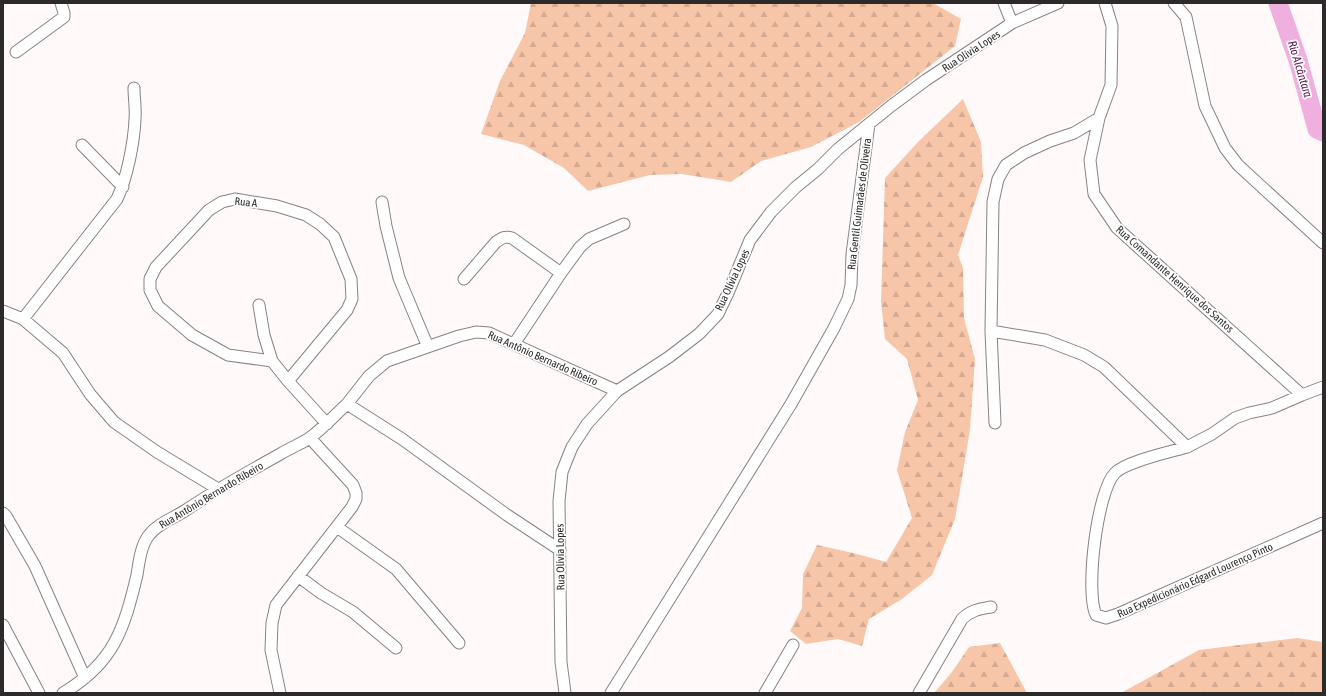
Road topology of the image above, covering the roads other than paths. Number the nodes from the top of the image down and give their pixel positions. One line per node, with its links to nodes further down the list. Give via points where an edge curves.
1 (60, 3): 7 (street, via 64,17)
2 (1058, 3): 6 (street, Rua Olívia Lopes)
3 (1105, 3): 9 (street, Rua Comandante Henrique dos Santos, via 1112,26 1112,85)
4 (1174, 3): 15 (street, via 1186,17 1206,106 1225,148 1238,165)
5 (1006, 7): 6 (street)
6 (1012, 23): 10 (street, Rua Olívia Lopes, via 926,80)
7 (16, 52)
8 (134, 88): 12 (street, via 134,133)
9 (1099, 118): 21 (street, via 1074,133 1024,153 1006,165 998,179 993,202); 28 (street, Rua Comandante Henrique dos Santos, via 1090,160 1094,194 1117,228)
10 (869, 124): 27 (street, Rua Olívia Lopes, via 771,212 750,240 718,314 699,334); 50 (street, Rua Gentil Guimarães de Oliveira, via 848,299 791,404)
11 (82, 145): 12 (street)
12 (123, 187): 20 (street, via 117,199)
13 (382, 202): 23 (street, via 399,278)
14 (624, 224): 16 (street, via 589,239)
15 (1323, 243)
16 (562, 273): 17 (street, via 506,236 496,242); 22 (street)
17 (464, 279)
18 (260, 305): 24 (street, via 264,336)
19 (3, 311): 20 (street)
20 (23, 318): 34 (street, via 63,353 90,394 114,422)
21 (991, 331): 30 (street); 33 (street, via 1045,340 1084,355 1104,367)
22 (514, 344): 23 (street, Rua Antônio Bernardo Ribeiro, via 489,333 476,332); 27 (street, Rua Antônio Bernardo Ribeiro)
23 (428, 347): 29 (street, Rua Antônio Bernardo Ribeiro, via 387,361 369,376)
24 (272, 361): 25 (street); 25 (street, Rua A, via 228,355 192,335 158,306 150,290 150,279 156,267 210,210 222,202 235,199 277,206 320,224 334,238 351,279 352,299 347,310)
25 (288, 381): 31 (street)
26 (1323, 388): 28 (street)
27 (618, 392): 38 (street, Rua Olívia Lopes, via 587,424 572,447 562,472 559,501)
28 (1302, 395): 33 (street, via 1272,408 1235,418)
29 (347, 404): 31 (street, Rua Antônio Bernardo Ribeiro); 38 (street, via 402,439)
30 (995, 423)
31 (327, 424): 32 (street, Rua Antônio Bernardo Ribeiro)
32 (310, 438): 34 (street, Rua Antônio Bernardo Ribeiro); 37 (street, via 353,485 356,493 352,506)
33 (1187, 447): 36 (street, Rua Expedicionário Edgard Lourenço Pinto, via 1130,465 1116,473 1108,486 1095,532 1092,602 1096,615 1106,618 1118,614)
34 (218, 489): 45 (street, Rua Antônio Bernardo Ribeiro, via 155,528 148,535 124,625 111,650 99,666)
35 (3, 513): 45 (street, via 35,566)
36 (1323, 523)
37 (337, 526): 39 (street); 42 (street, via 396,569)
38 (560, 550): 49 (street, Rua Olívia Lopes, via 561,662)
39 (298, 576): 44 (street, via 321,594 353,612); 48 (street, via 276,605 272,623 271,650)
40 (991, 607): 52 (street, via 974,610 962,619)
41 (3, 625): 46 (street)
42 (459, 643)
43 (793, 645): 51 (street)
44 (396, 648)
45 (85, 678): 47 (street, Rua Antônio Bernardo Ribeiro)
46 (39, 693)
47 (63, 693)
48 (280, 693)
49 (565, 693)
50 (611, 693)
51 (765, 693)
52 (919, 693)

